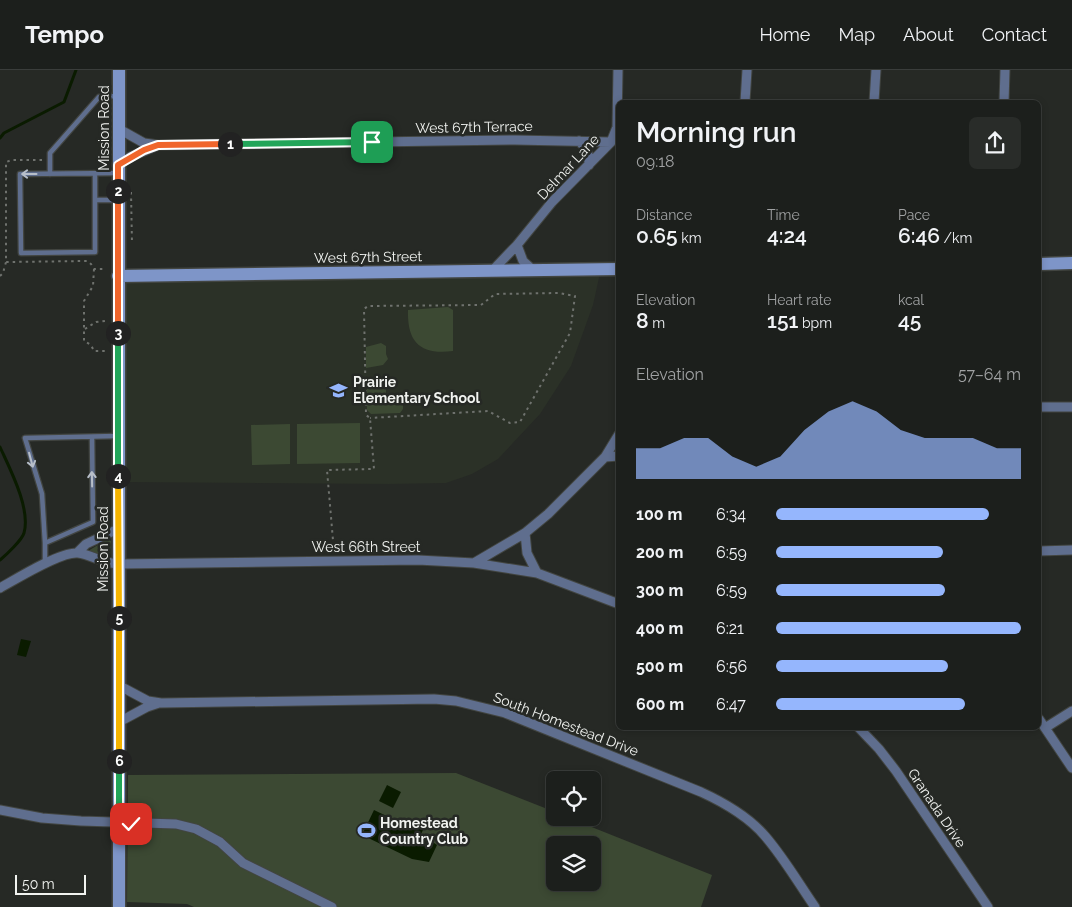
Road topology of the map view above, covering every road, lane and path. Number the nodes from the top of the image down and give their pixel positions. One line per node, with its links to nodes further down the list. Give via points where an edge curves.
1 (119, 70): 6 (main road, Mission Road)
2 (618, 70): 7 (street, Delmar Lane)
3 (747, 70): 8 (street)
4 (876, 70): 9 (street)
5 (1005, 70): 10 (street)
6 (119, 96): 11 (main road, Mission Road); 16 (lane, via 99,97 50,153)
7 (617, 100)
8 (745, 100)
9 (874, 100)
10 (1004, 100)
11 (118, 129): 15 (street, West 67th Terrace, via 144,143); 18 (main road, Mission Road)
12 (616, 130): 14 (street, Delmar Lane)
13 (579, 141): 14 (street, West 67th Terrace); 15 (street, West 67th Terrace); 17 (street, via 586,147)
14 (611, 142): 17 (street, Delmar Lane)
15 (158, 145): 18 (street, West 67th Terrace, via 137,153)
16 (50, 160): 19 (lane); 26 (path, via 6,162)
17 (589, 165): 25 (street, Delmar Lane, via 552,202)
18 (118, 169): 20 (lane); 23 (main road, Mission Road)
19 (50, 174): 20 (lane); 22 (lane, one-way to 22, via 20,174 21,253 95,252)
20 (95, 174): 22 (lane)
21 (131, 189): 24 (path)
22 (95, 200): 23 (lane)
23 (118, 200): 35 (main road, Mission Road)
24 (132, 244)
25 (517, 245): 32 (street, via 523,261); 33 (street, Delmar Lane)
26 (6, 262): 29 (path, via 87,261); 34 (path)
27 (1072, 263): 28 (main road)
28 (1041, 264)
29 (94, 269): 30 (path); 37 (path, via 93,286 84,301)
30 (105, 269)
31 (616, 269): 32 (main road, West 67th Street)
32 (533, 270): 33 (main road, West 67th Street)
33 (492, 271): 35 (main road, West 67th Street)
34 (0, 276)
35 (118, 276): 42 (main road, Mission Road)
36 (105, 321): 37 (path, via 96,322)
37 (84, 330): 38 (path, via 84,341 94,352)
38 (105, 352)
39 (1041, 407): 40 (street)
40 (1072, 407)
41 (370, 418): 41 (path, via 366,415 364,309 368,306 481,305 495,294 559,293 575,296 570,333 520,422 510,423 488,411); 53 (path, via 374,469 327,470)
42 (118, 436): 43 (lane); 47 (main road, Mission Road)
43 (92, 437): 49 (lane, one-way to 43, via 93,522); 49 (lane, one-way to 49, via 26,438 42,494)
44 (616, 439): 46 (street)
45 (616, 456): 46 (street)
46 (605, 457): 48 (street)
47 (118, 529): 52 (street, via 86,544); 56 (main road, Mission Road)
48 (525, 533): 54 (street); 57 (street, via 526,552)
49 (45, 543): 55 (lane)
50 (1041, 550): 51 (street)
51 (1072, 550)
52 (77, 553): 55 (street); 56 (street, West 66th Street, via 107,564)
53 (334, 555)
54 (474, 563): 56 (street, West 66th Street, via 418,560); 57 (street)
55 (45, 564): 58 (street)
56 (119, 564): 60 (main road, Mission Road)
57 (537, 573): 59 (street)
58 (0, 588)
59 (616, 603)
60 (118, 685): 61 (street, South Homestead Drive, via 148,701); 63 (main road, Mission Road)
61 (161, 703): 63 (street, South Homestead Drive); 72 (street, South Homestead Drive, via 434,699 505,713 724,803 765,836)
62 (1072, 711): 65 (street)
63 (119, 722): 69 (main road, Mission Road)
64 (1041, 722): 65 (street)
65 (1045, 728): 67 (street)
66 (862, 730): 73 (street, Granada Drive, via 896,771)
67 (1072, 768)
68 (0, 810): 69 (street, via 81,822)
69 (119, 822): 70 (main road, Mission Road); 71 (street, via 176,824 196,829 220,842 243,863)
70 (119, 907)
71 (332, 907)
72 (815, 907)
73 (988, 907)

